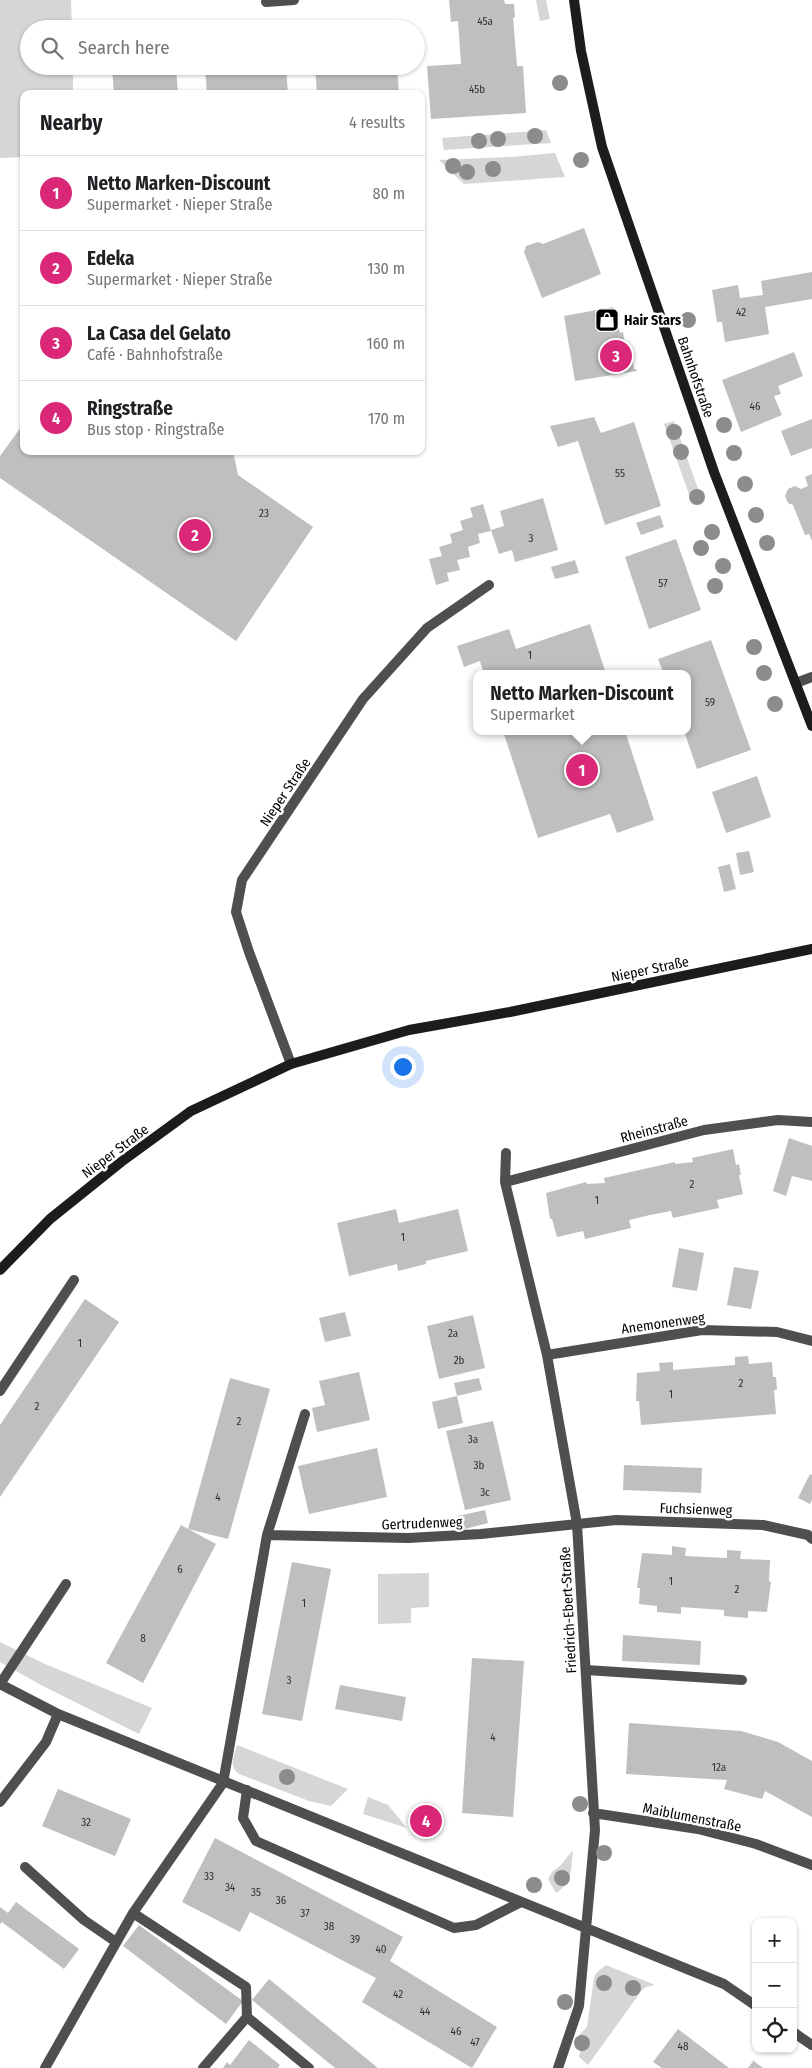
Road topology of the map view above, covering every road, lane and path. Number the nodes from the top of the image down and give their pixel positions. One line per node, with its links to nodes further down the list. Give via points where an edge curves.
1 (294, 0): 3 (street)
2 (574, 0): 6 (street, Bahnhofstraße, via 580,51 602,147 714,472)
3 (266, 2)
4 (489, 585): 9 (street, Nieper Straße, via 427,628 363,699 242,880 236,912)
5 (812, 677): 6 (street)
6 (796, 683): 7 (street, Bahnhofstraße)
7 (812, 726)
8 (812, 949): 9 (street, Nieper Straße, via 409,1030)
9 (291, 1064): 13 (street, Nieper Straße, via 191,1111 50,1219)
10 (812, 1122): 12 (street, Rheinstraße, via 778,1120 704,1130)
11 (506, 1153): 12 (street, Friedrich-Ebert-Straße)
12 (505, 1182): 16 (street, Friedrich-Ebert-Straße)
13 (0, 1270)
14 (74, 1280): 17 (street)
15 (812, 1341): 16 (street, Anemonenweg, via 777,1332 702,1330)
16 (547, 1355): 19 (street, Friedrich-Ebert-Straße)
17 (0, 1391)
18 (305, 1414): 20 (street)
19 (577, 1524): 20 (street, Gertrudenweg, via 408,1538); 21 (street, Fuchsienweg, via 616,1520 763,1525 808,1535); 23 (street, Friedrich-Ebert-Straße)
20 (266, 1535): 27 (street)
21 (812, 1539)
22 (66, 1584): 25 (street)
23 (586, 1670): 24 (street); 30 (street, Friedrich-Ebert-Straße)
24 (742, 1680)
25 (0, 1684): 26 (street)
26 (58, 1714): 27 (street); 29 (street, via 46,1742)
27 (223, 1783): 28 (street); 34 (street)
28 (247, 1790): 33 (street); 33 (street, via 244,1818 256,1841 454,1928 476,1925)
29 (0, 1802)
30 (594, 1813): 32 (street, Maiblumenstraße, via 698,1829 756,1844); 35 (street, Friedrich-Ebert-Straße)
31 (25, 1866): 36 (street, via 84,1920)
32 (812, 1866)
33 (521, 1902): 35 (street)
34 (133, 1912): 36 (street); 38 (street, via 246,1987)
35 (586, 1929): 37 (street, via 724,1984); 44 (street, Friedrich-Ebert-Straße, via 579,2006)
36 (116, 1942): 41 (street)
37 (752, 2003)
38 (247, 2017): 42 (street); 43 (street)
39 (797, 2035): 40 (street)
40 (812, 2045)
41 (45, 2068)
42 (203, 2068)
43 (309, 2068)
44 (558, 2068)

